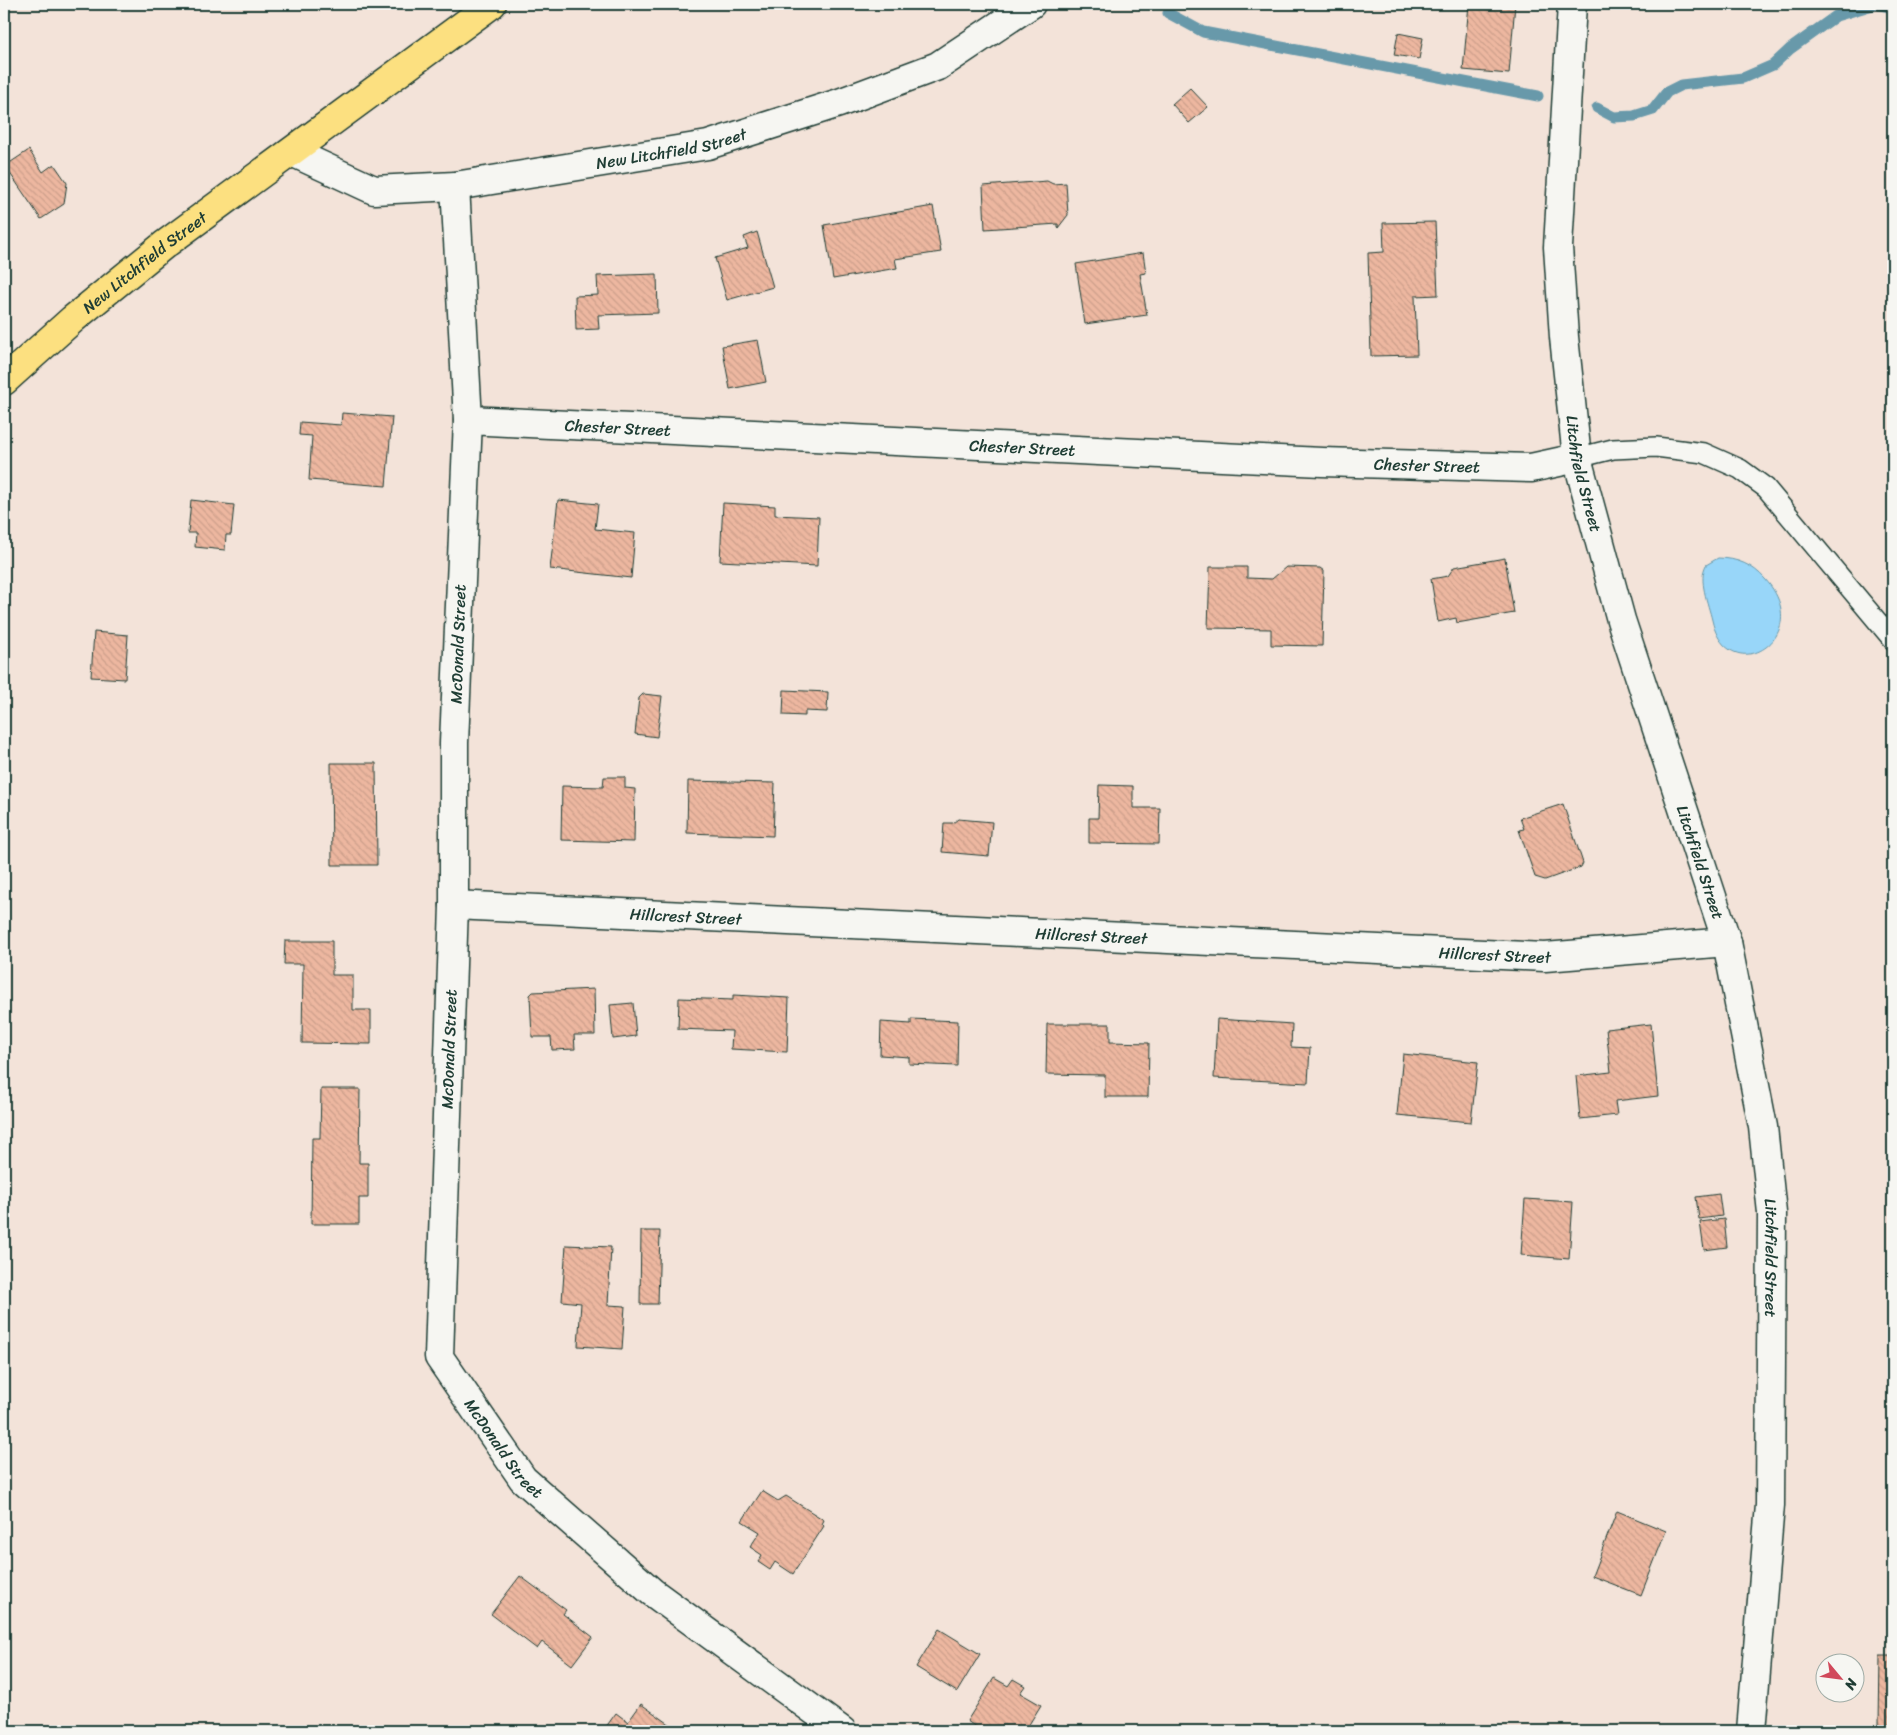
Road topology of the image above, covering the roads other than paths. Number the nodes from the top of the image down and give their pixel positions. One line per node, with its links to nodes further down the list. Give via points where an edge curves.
1 (492, 4): 4 (highway, New Litchfield Street)
2 (1031, 4): 5 (street, New Litchfield Street, via 938,66 708,145)
3 (1572, 4): 8 (street, Litchfield Street, via 1558,247)
4 (292, 152): 5 (street, New Litchfield Street, via 374,190); 6 (highway, New Litchfield Street, via 164,245 73,319)
5 (455, 186): 7 (street, McDonald Street)
6 (4, 381)
7 (468, 420): 8 (street, Chester Street, via 1322,462 1531,468); 10 (street, McDonald Street, via 454,743)
8 (1576, 458): 9 (lane, via 1613,449 1656,447 1704,452 1740,469 1766,488); 11 (street, Litchfield Street, via 1621,620)
9 (1893, 640)
10 (454, 905): 11 (street, Hillcrest Street, via 1545,957); 12 (street, McDonald Street, via 440,1357 523,1479 652,1592)
11 (1727, 942): 13 (street, Litchfield Street, via 1763,1127 1772,1213 1770,1505)
12 (842, 1731)
13 (1751, 1731)

